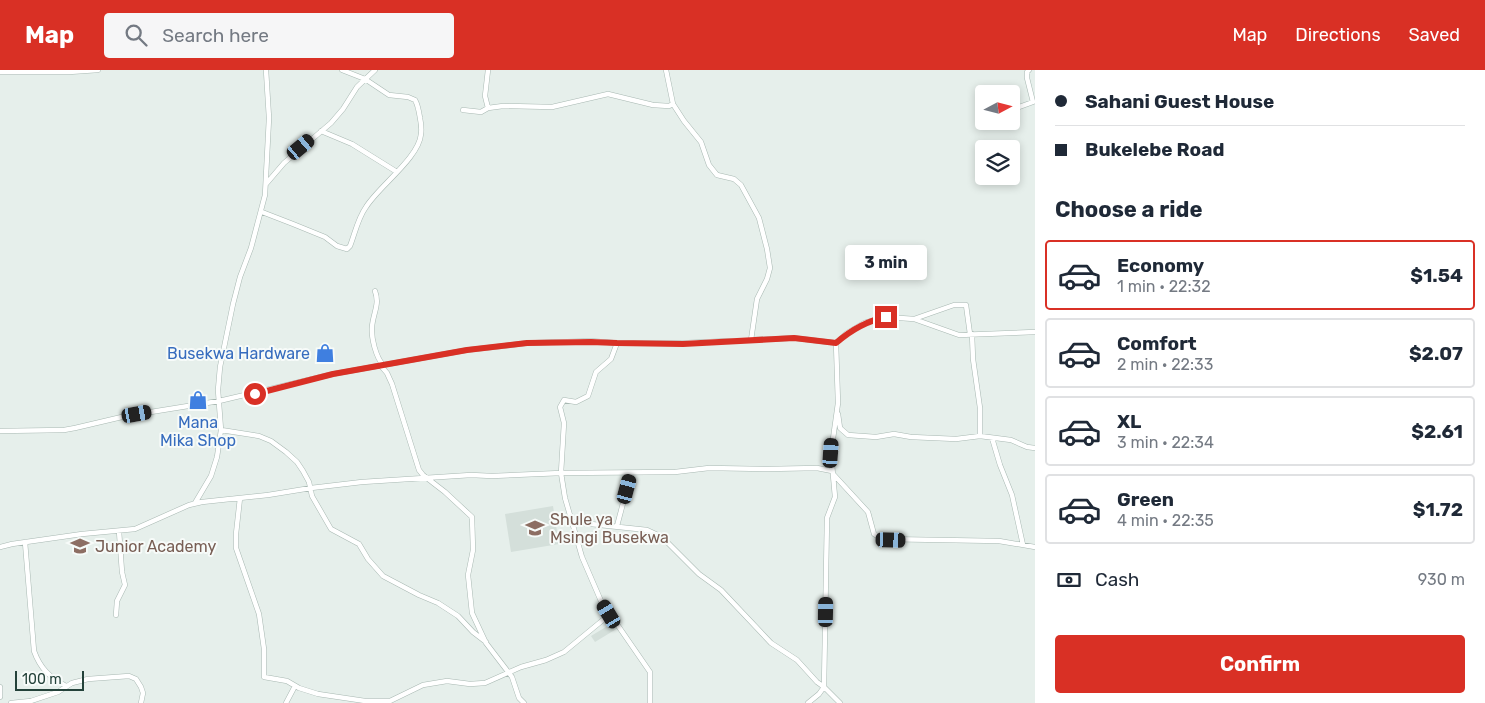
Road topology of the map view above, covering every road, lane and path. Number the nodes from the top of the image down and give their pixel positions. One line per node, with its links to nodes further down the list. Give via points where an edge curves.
1 (98, 70): 8 (street)
2 (266, 70): 16 (street)
3 (342, 70): 9 (street)
4 (375, 70): 9 (street)
5 (488, 70): 12 (street, via 485,96)
6 (666, 70): 10 (street)
7 (1029, 70): 11 (street, via 1027,78 1033,102)
8 (0, 72)
9 (365, 79): 14 (street, via 337,117); 15 (street, via 389,95 417,102 420,138)
10 (673, 104): 12 (street, via 653,105 608,94 552,107); 22 (street, via 701,142 713,172 741,185 759,218 770,268 757,299)
11 (1020, 107)
12 (488, 108): 13 (street, via 481,112)
13 (463, 110)
14 (321, 131): 15 (street, via 352,144); 16 (street, via 284,163)
15 (397, 172): 17 (street, via 366,206 347,249)
16 (266, 185): 17 (street)
17 (262, 212): 26 (street, via 230,316 218,383)
18 (375, 291): 25 (street, via 378,300 372,334)
19 (914, 319): 21 (street, via 959,335); 21 (street, via 954,305 966,305); 24 (street, via 875,319 847,333)
20 (1035, 332): 21 (street)
21 (971, 334): 30 (street)
22 (751, 340): 23 (street); 24 (street, via 794,338)
23 (617, 343): 25 (street, via 527,343); 33 (street, via 611,359 596,372 588,396 576,402 564,400 560,404 564,423)
24 (836, 343): 27 (street)
25 (382, 366): 26 (street, via 333,374); 36 (street, via 392,384 419,470)
26 (219, 402): 28 (street); 29 (street, via 64,430)
27 (837, 410): 30 (street, via 840,428 848,435 876,437 894,434 956,439); 35 (street)
28 (222, 430): 37 (street, via 271,441 297,462); 39 (street, via 215,466)
29 (0, 431)
30 (980, 436): 31 (street)
31 (992, 438): 32 (street); 44 (street, via 1012,495)
32 (1035, 448)
33 (561, 473): 34 (street); 36 (street); 40 (street)
34 (631, 473): 35 (street, via 709,468 817,468); 41 (street)
35 (832, 473): 44 (street, via 868,512 874,534 883,539 999,541); 53 (street, via 835,497 827,518)
36 (427, 479): 37 (street); 49 (street, via 472,518 473,550 468,575 471,607)
37 (311, 488): 38 (street); 49 (street, via 312,496 332,529 359,544 383,576 438,602)
38 (240, 498): 39 (street); 52 (street, via 236,548 259,614 264,677 287,681)
39 (195, 503): 42 (street, via 142,526)
40 (572, 522): 41 (street); 47 (street, via 586,566)
41 (617, 526): 53 (street, via 647,530 662,537 699,574 721,590 771,642 797,660)
42 (119, 531): 43 (street); 48 (street, via 125,585 117,601)
43 (25, 542): 45 (street); 51 (street, via 34,652 46,673)
44 (1023, 545): 46 (street)
45 (0, 547)
46 (1035, 547)
47 (609, 614): 50 (street, via 564,652); 60 (street, via 650,672)
48 (116, 615)
49 (486, 643): 50 (street)
50 (510, 673): 52 (street, via 478,684 448,681 423,685 385,701 354,700); 59 (street)
51 (66, 686): 56 (street, via 31,701); 57 (street, via 92,678 132,676 141,687)
52 (295, 686): 58 (street)
53 (824, 686): 61 (street); 62 (street)
54 (0, 687): 55 (street)
55 (0, 697)
56 (11, 703)
57 (141, 703)
58 (286, 703)
59 (524, 703)
60 (650, 703)
61 (808, 703)
62 (840, 703)

